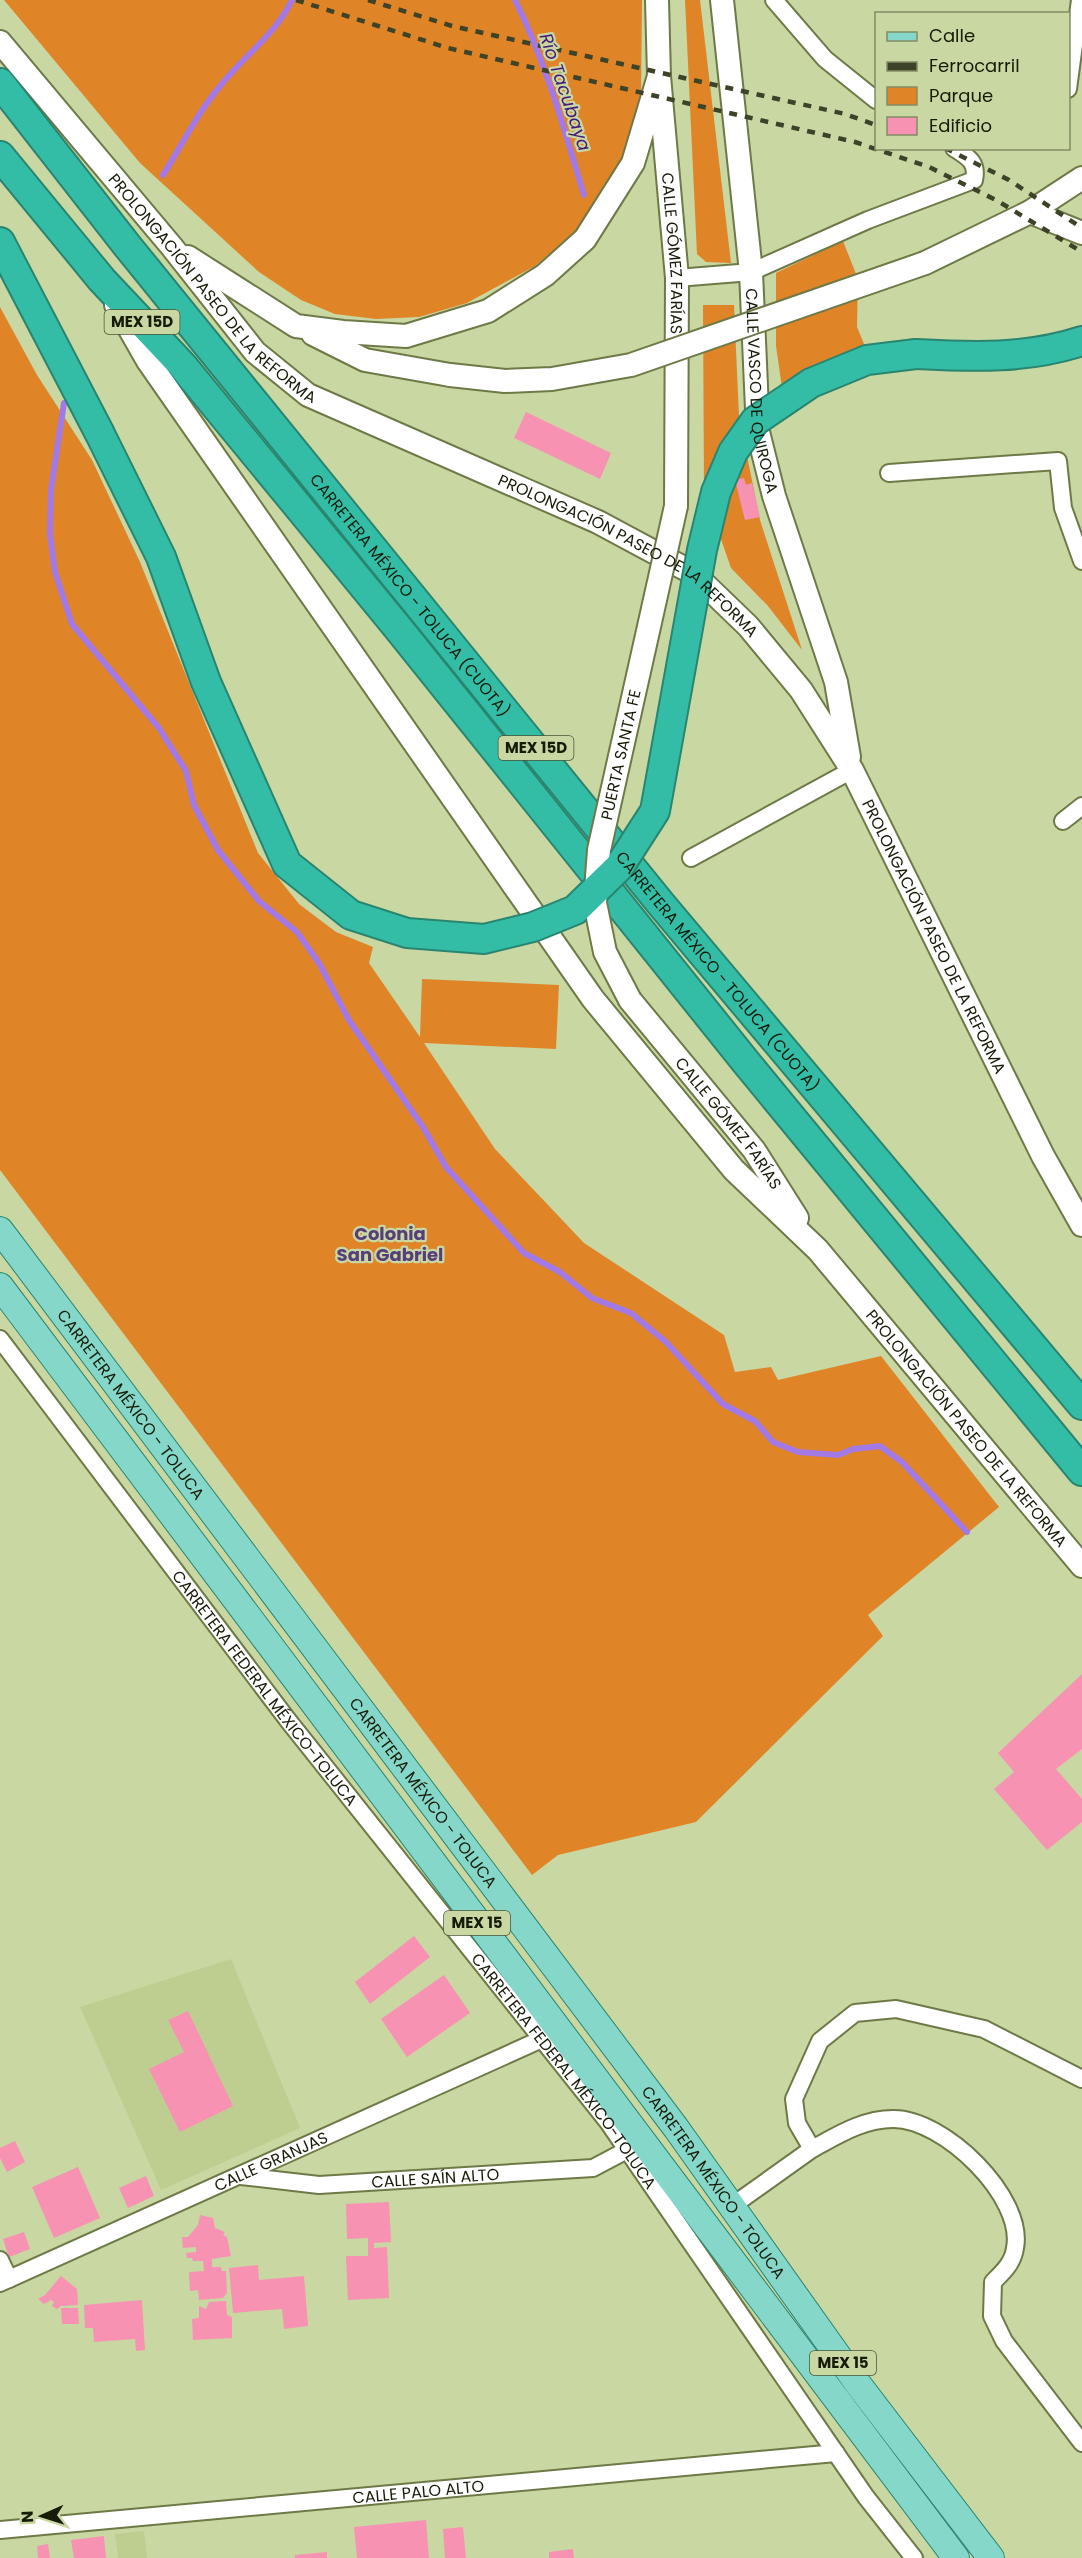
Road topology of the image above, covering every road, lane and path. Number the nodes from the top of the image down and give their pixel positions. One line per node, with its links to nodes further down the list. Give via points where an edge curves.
1 (657, 0): 7 (street, CALLE GÓMEZ FARÍAS)
2 (722, 0): 17 (street, CALLE VASCO DE QUIROGA)
3 (774, 0): 9 (street, via 825,59)
4 (1080, 0): 6 (street)
5 (0, 42): 16 (street, PROLONGACIÓN PASEO DE LA REFORMA)
6 (1070, 74)
7 (659, 76): 18 (street, CALLE GÓMEZ FARÍAS); 20 (street, via 633,163 585,239 545,275 488,311 405,336)
8 (0, 83): 35 (highway, CARRETERA MÉXICO - TOLUCA (CUOTA) / MEX 15D, via 129,248 662,904)
9 (875, 99)
10 (957, 150): 17 (street, via 971,159 976,168 974,180 868,220)
11 (0, 156): 19 (highway, MEX 15D)
12 (1082, 178): 13 (street, PROLONGACIÓN PASEO DE LA REFORMA)
13 (1030, 212): 14 (street); 20 (street, PROLONGACIÓN PASEO DE LA REFORMA, bridge, via 925,263 631,365 552,379 505,381 365,360)
14 (1082, 233)
15 (0, 242): 21 (highway, bridge, via 161,557 206,682 287,864 351,915 407,933 484,939 533,927 575,910 619,867 655,812 716,492 733,452 755,421 820,379 867,360 916,354 987,358 1051,351)
16 (172, 247): 20 (street, PROLONGACIÓN PASEO DE LA REFORMA); 25 (street, PROLONGACIÓN PASEO DE LA REFORMA, via 255,352 308,395 598,522 693,573 748,626 801,690)
17 (751, 272): 18 (street); 25 (street, CALLE VASCO DE QUIROGA, via 758,432 794,562 836,682)
18 (677, 278): 23 (street, CALLE GÓMEZ FARÍAS)
19 (102, 280): 32 (street, PROLONGACIÓN PASEO DE LA REFORMA, via 148,361 593,999 734,1170); 36 (highway, CARRETERA MÉXICO - TOLUCA (CUOTA) / MEX 15D, via 182,365)
20 (296, 326)
21 (1082, 341)
22 (889, 473): 24 (street, via 1059,461 1064,508)
23 (676, 506): 29 (street, PUERTA SANTA FE, bridge, via 599,850 595,903 605,952)
24 (1082, 561)
25 (852, 770): 28 (street); 30 (street, PROLONGACIÓN PASEO DE LA REFORMA, via 1037,1146)
26 (1082, 806): 27 (street)
27 (1063, 821)
28 (691, 858)
29 (630, 1000): 32 (street, CALLE GÓMEZ FARÍAS, via 754,1150)
30 (1082, 1225)
31 (0, 1230): 43 (main road, CARRETERA MÉXICO - TOLUCA / MEX 15)
32 (818, 1250): 37 (street, PROLONGACIÓN PASEO DE LA REFORMA)
33 (0, 1286): 50 (main road, CARRETERA MÉXICO - TOLUCA / MEX 15)
34 (0, 1339): 38 (street, CARRETERA FEDERAL MÉXICO-TOLUCA, via 287,1719)
35 (1082, 1405)
36 (1082, 1471)
37 (1082, 1566)
38 (542, 2039): 41 (street, CARRETERA FEDERAL MÉXICO-TOLUCA); 42 (street, CALLE GRANJAS)
39 (1082, 2079): 40 (street, via 984,2029 896,2009 855,2013 820,2041 794,2099 797,2123)
40 (812, 2149): 43 (street); 46 (street, via 858,2124 895,2118 928,2127 976,2160 1016,2226 1016,2248 1010,2264 993,2282 992,2316 1004,2342)
41 (627, 2150): 42 (street, CALLE SAÍN ALTO, via 593,2168 319,2185); 47 (street, CARRETERA FEDERAL MÉXICO-TOLUCA)
42 (238, 2176): 45 (street, CALLE GRANJAS)
43 (732, 2206): 51 (main road, CARRETERA MÉXICO - TOLUCA / MEX 15, via 858,2384)
44 (0, 2260): 45 (street)
45 (5, 2281)
46 (1082, 2443)
47 (836, 2453): 48 (street, CALLE PALO ALTO); 49 (street, CARRETERA FEDERAL MÉXICO-TOLUCA)
48 (0, 2530)
49 (914, 2558)
50 (956, 2558)
51 (991, 2558)

